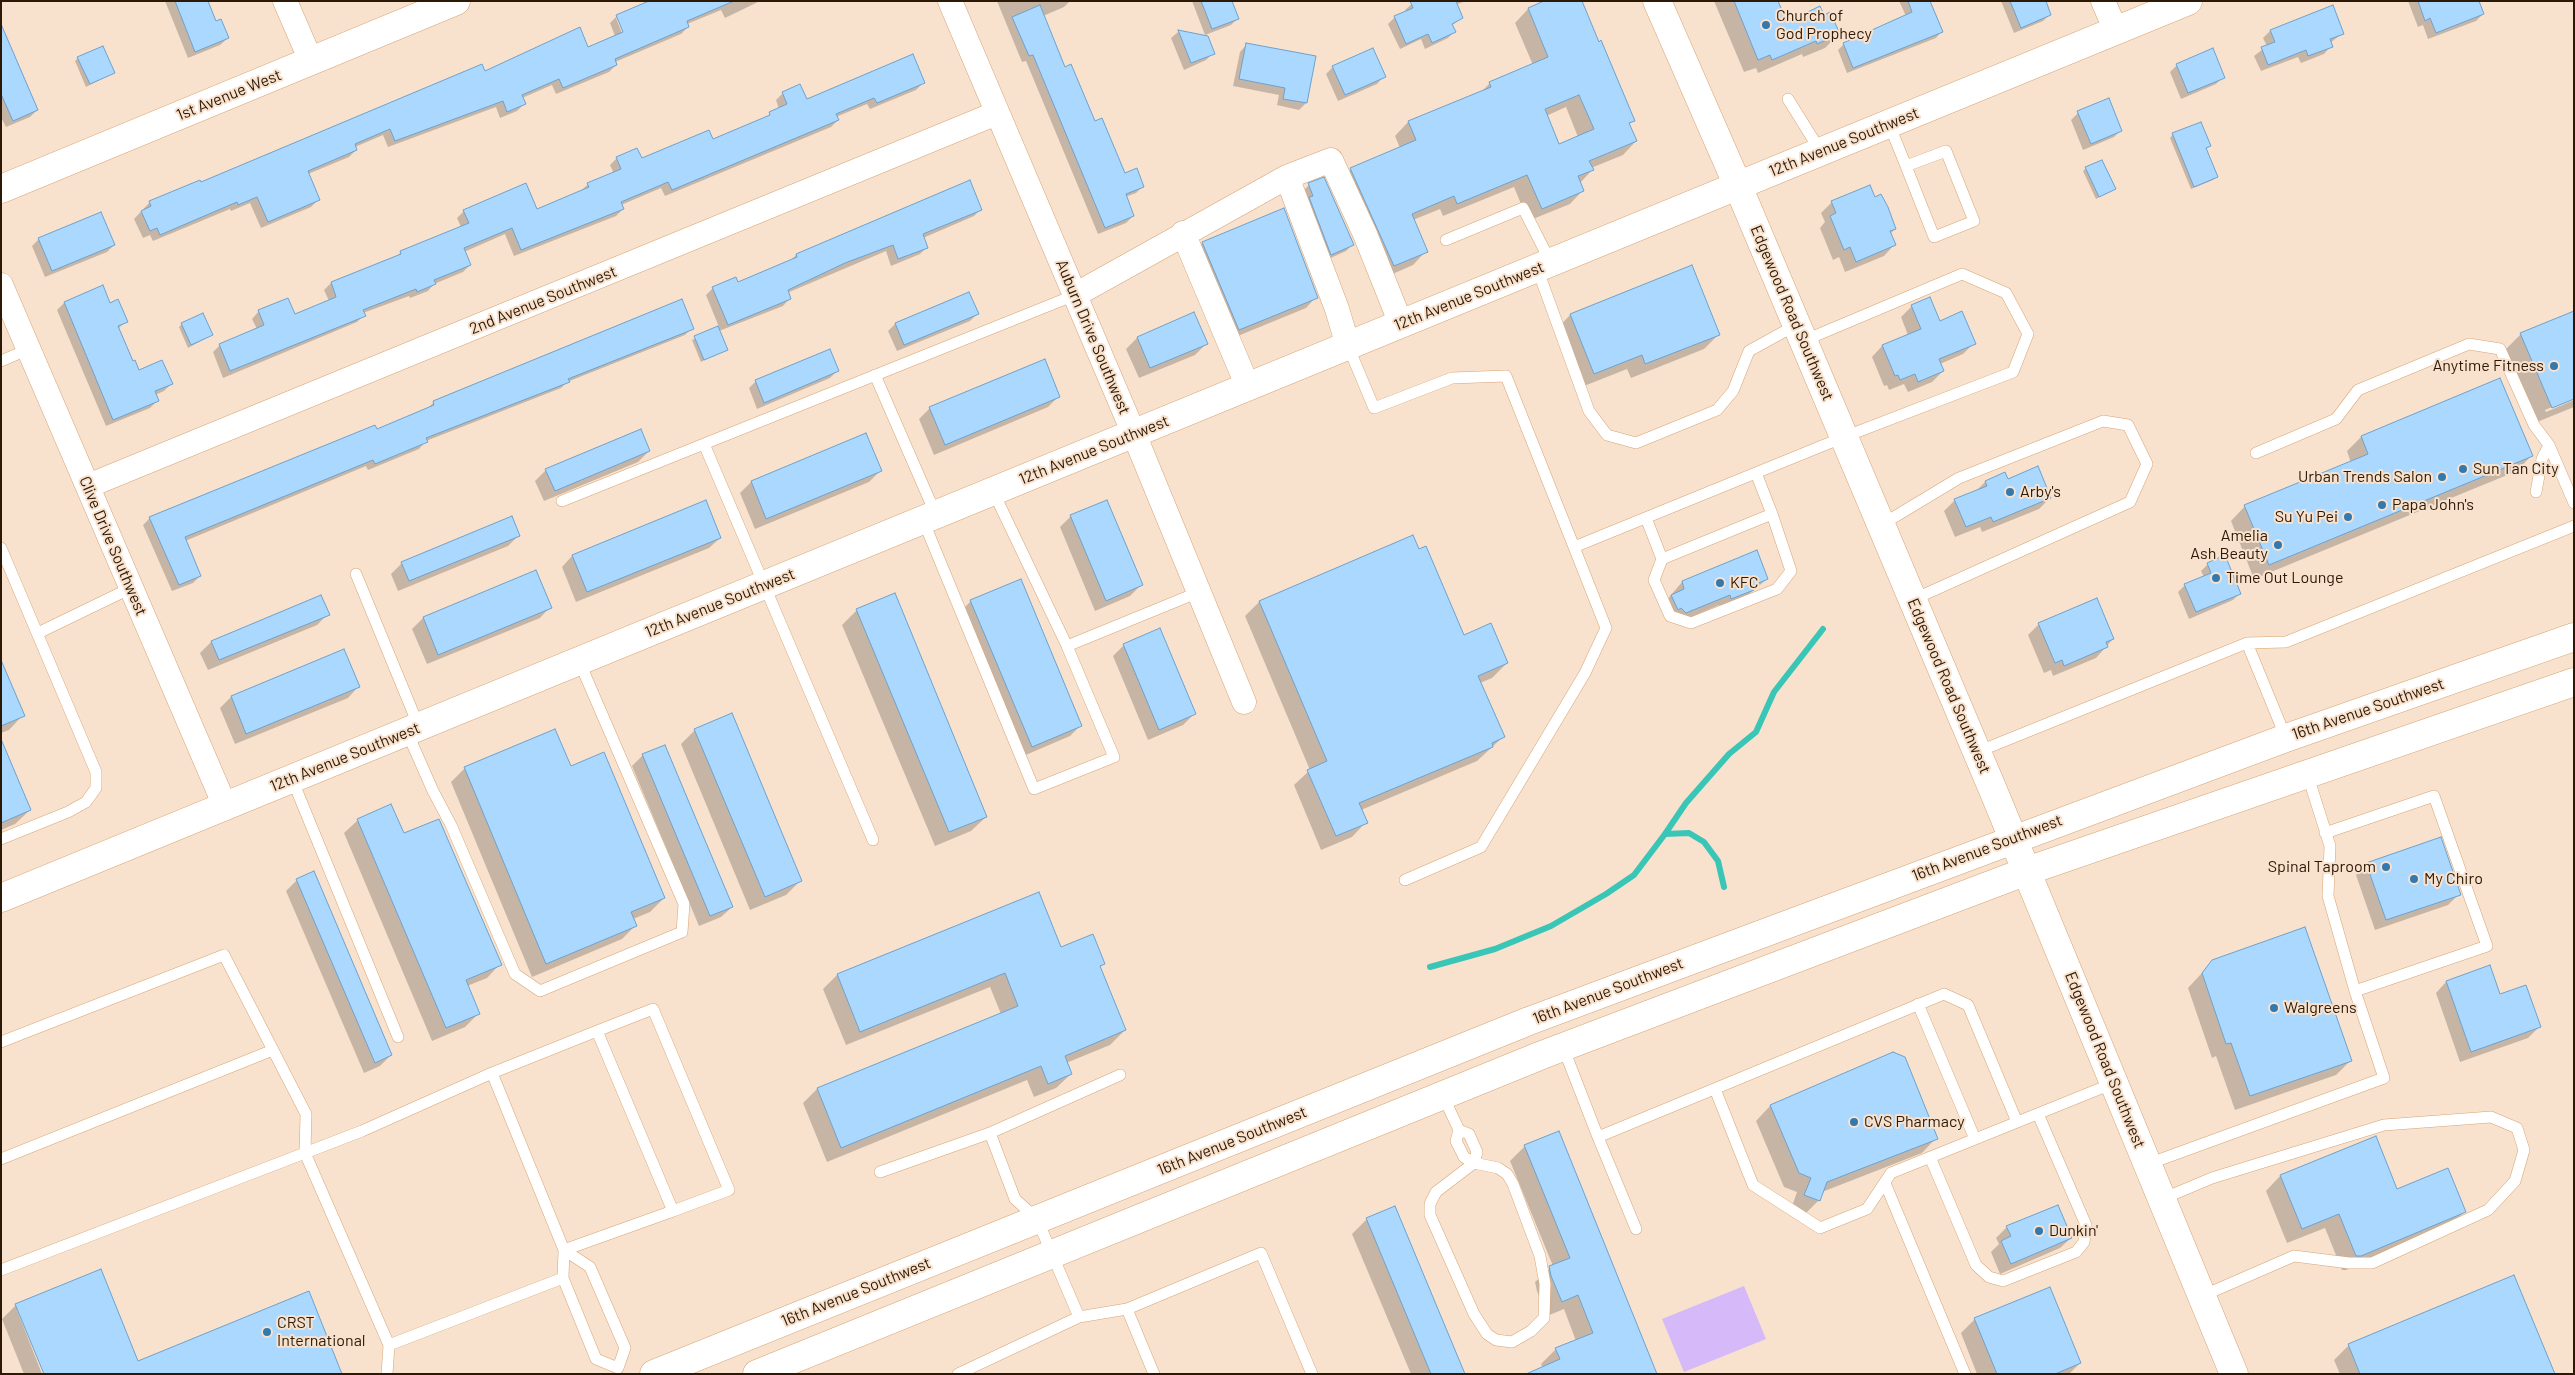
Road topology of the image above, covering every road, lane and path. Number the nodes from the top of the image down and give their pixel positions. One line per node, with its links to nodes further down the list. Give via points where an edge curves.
1 (286, 1): 8 (street)
2 (456, 1): 8 (main road, 1st Avenue West)
3 (950, 1): 10 (street, Auburn Drive Southwest)
4 (1658, 1): 15 (main road, Edgewood Road Southwest)
5 (2104, 1): 7 (street)
6 (2188, 1): 7 (main road, 12th Avenue Southwest)
7 (2116, 31): 11 (main road, 12th Avenue Southwest)
8 (311, 61): 16 (main road, 1st Avenue West)
9 (1788, 99): 12 (lane)
10 (997, 113): 21 (street, Auburn Drive Southwest); 35 (street, 2nd Avenue Southwest)
11 (1889, 124): 12 (main road, 12th Avenue Southwest); 13 (lane)
12 (1821, 152): 15 (main road, 12th Avenue Southwest)
13 (1906, 166): 13 (lane, via 1934,237 1974,221 1946,151)
14 (1287, 177): 17 (street); 22 (street, via 1331,160); 24 (street, via 1338,309)
15 (1738, 186): 19 (main road, 12th Avenue Southwest); 23 (main road, Edgewood Road Southwest)
16 (1, 189)
17 (1183, 233): 21 (street); 28 (street)
18 (1446, 240): 19 (lane, via 1523,208)
19 (1544, 265): 22 (main road, 12th Avenue Southwest); 23 (lane, via 1588,411 1607,434 1636,443 1717,410 1733,391 1749,351)
20 (1, 285): 25 (street, Clive Drive Southwest)
21 (1075, 295): 27 (lane); 29 (street, Auburn Drive Southwest)
22 (1401, 324): 24 (main road, 12th Avenue Southwest)
23 (1800, 333): 30 (main road, Edgewood Road Southwest); 30 (lane, via 1962,274 2006,293 2028,334 2013,372)
24 (1348, 346): 28 (main road, 12th Avenue Southwest); 45 (lane, via 1374,408 1452,378 1506,376)
25 (29, 349): 26 (lane); 35 (street, Clive Drive Southwest)
26 (1, 361)
27 (875, 375): 31 (lane); 41 (lane)
28 (1248, 387): 29 (main road, 12th Avenue Southwest)
29 (1134, 434): 36 (main road, 12th Avenue Southwest); 51 (street, Auburn Drive Southwest)
30 (1844, 437): 34 (lane); 43 (main road, Edgewood Road Southwest)
31 (704, 444): 38 (lane); 49 (lane)
32 (2549, 445): 33 (lane, via 2534,426 2500,349 2469,344 2358,390 2336,419); 37 (lane, via 2542,459); 39 (lane)
33 (2256, 453)
34 (1756, 473): 40 (lane); 42 (lane)
35 (88, 486): 50 (street, Clive Drive Southwest)
36 (993, 491): 41 (main road, 12th Avenue Southwest); 56 (lane)
37 (2536, 492)
38 (562, 501)
39 (2574, 503)
40 (1772, 514): 47 (lane); 47 (lane, via 1791,571 1777,589 1691,624 1670,616 1654,580)
41 (929, 518): 49 (main road, 12th Avenue Southwest); 56 (lane, via 1034,789 1114,757)
42 (1646, 518): 45 (lane); 47 (lane)
43 (1881, 525): 52 (main road, Edgewood Road Southwest); 52 (lane, via 1959,478 2103,421 2128,425 2147,464 2130,502)
44 (2574, 526): 55 (lane, via 2286,642)
45 (1574, 547): 71 (lane, via 1606,628 1584,673 1481,847)
46 (1, 548): 53 (lane)
47 (1662, 559)
48 (356, 574): 60 (lane)
49 (764, 586): 57 (main road, 12th Avenue Southwest); 69 (lane)
50 (131, 588): 53 (lane); 65 (street, Clive Drive Southwest)
51 (1199, 592): 56 (lane); 59 (street, Auburn Drive Southwest)
52 (1912, 600): 62 (main road, Edgewood Road Southwest)
53 (38, 633): 68 (lane, via 96,772 96,788 86,802 68,812)
54 (2574, 637): 61 (main road, 16th Avenue Southwest)
55 (2247, 643): 61 (lane); 62 (lane)
56 (1067, 646)
57 (579, 661): 60 (main road, 12th Avenue Southwest); 60 (lane, via 684,904 682,932 540,991 516,974 433,791)
58 (2574, 682): 63 (main road)
59 (1244, 702)
60 (413, 729): 64 (main road, 12th Avenue Southwest)
61 (2286, 738): 67 (main road, 16th Avenue Southwest)
62 (1977, 752): 67 (main road, Edgewood Road Southwest)
63 (2306, 773): 66 (lane); 70 (main road)
64 (292, 778): 65 (main road, 12th Avenue Southwest); 76 (lane)
65 (225, 806): 72 (main road, 12th Avenue Southwest)
66 (2326, 833): 73 (lane, via 2330,846 2328,896); 73 (lane, via 2434,796 2486,946)
67 (2013, 838): 70 (main road, Edgewood Road Southwest); 99 (main road, 16th Avenue Southwest, via 1529,1021)
68 (1, 839)
69 (874, 840)
70 (2027, 871): 78 (main road); 82 (main road, Edgewood Road Southwest)
71 (1405, 880)
72 (1, 898)
73 (2355, 990): 94 (lane, via 2384,1078)
74 (1918, 1004): 83 (lane); 86 (lane, via 1944,994 1968,1005); 89 (lane)
75 (598, 1031): 80 (lane); 98 (lane); 98 (lane, via 653,1009 730,1190)
76 (398, 1037)
77 (1, 1042): 79 (lane, via 224,955)
78 (1563, 1048): 84 (main road); 88 (lane)
79 (273, 1050): 90 (lane, via 306,1114); 92 (lane)
80 (492, 1073): 90 (lane); 101 (lane)
81 (1120, 1075): 87 (lane)
82 (2114, 1083): 85 (lane); 94 (main road, Edgewood Road Southwest)
83 (1716, 1089): 88 (lane); 96 (lane, via 1753,1185 1820,1228 1867,1209)
84 (1443, 1096): 93 (lane, via 1459,1130 1456,1141 1464,1157); 102 (main road)
85 (2038, 1114): 86 (lane); 91 (lane, via 2086,1225 2084,1242 2076,1252 2003,1281 1989,1277 1976,1266)
86 (2017, 1122): 89 (lane)
87 (990, 1133): 95 (lane); 99 (lane, via 1015,1199)
88 (1598, 1137): 100 (lane)
89 (1975, 1139): 91 (lane)
90 (305, 1153): 103 (lane); 108 (lane)
91 (1930, 1158): 96 (lane, via 1892,1173)
92 (1, 1160)
93 (1474, 1163): 93 (lane, via 1498,1168 1507,1174 1540,1256 1545,1284 1544,1318 1531,1332 1512,1342 1496,1340 1487,1334 1474,1314 1430,1215 1430,1204 1436,1192)
94 (2148, 1164): 97 (main road, Edgewood Road Southwest)
95 (880, 1172)
96 (1885, 1182): 118 (lane)
97 (2162, 1199): 105 (main road, Edgewood Road Southwest); 105 (lane, via 2212,1178 2384,1125 2491,1118 2517,1128 2524,1150 2514,1181 2488,1210 2372,1263 2294,1256)
98 (673, 1211): 101 (lane)
99 (1037, 1220): 102 (lane); 112 (main road, 16th Avenue Southwest)
100 (1636, 1229)
101 (564, 1250): 104 (lane); 110 (lane, via 590,1267 625,1348)
102 (1052, 1255): 107 (lane); 113 (main road)
103 (1, 1270)
104 (563, 1278): 108 (lane); 110 (lane, via 596,1359)
105 (2202, 1296): 119 (main road, Edgewood Road Southwest)
106 (1127, 1309): 107 (lane); 116 (lane); 117 (lane, via 1261,1253)
107 (1079, 1318): 109 (lane)
108 (389, 1345): 111 (lane)
109 (985, 1363): 114 (lane); 115 (lane)
110 (619, 1371)
111 (387, 1374)
112 (654, 1374)
113 (757, 1374)
114 (958, 1374)
115 (990, 1374)
116 (1154, 1374)
117 (1312, 1374)
118 (1965, 1374)
119 (2234, 1374)

